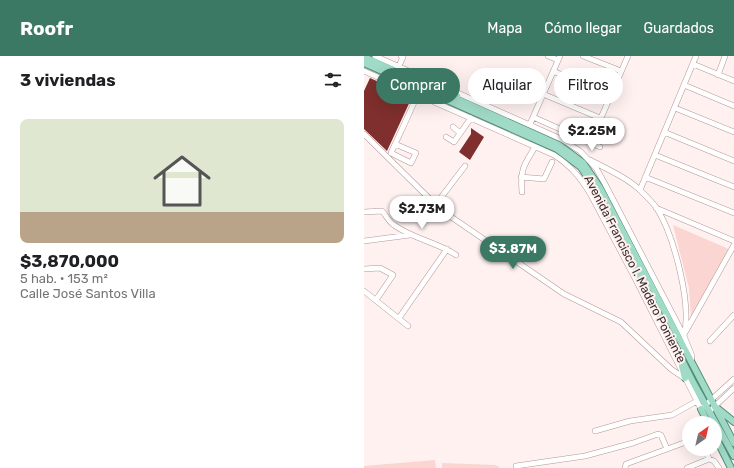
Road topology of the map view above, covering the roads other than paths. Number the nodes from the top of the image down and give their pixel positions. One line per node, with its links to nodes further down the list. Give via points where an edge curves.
1 (378, 56): 10 (street, Avenida Francisco I. Madero Poniente)
2 (401, 56): 12 (street, via 403,57)
3 (548, 56): 9 (street)
4 (583, 56): 16 (street)
5 (628, 56): 17 (street)
6 (696, 56): 11 (street)
7 (725, 56): 20 (street)
8 (365, 58): 10 (main road, Avenida Francisco I. Madero Poniente); 13 (main road, Avenida Francisco I. Madero Poniente)
9 (559, 58): 19 (street)
10 (386, 61): 12 (street, Avenida Francisco I. Madero Poniente); 14 (main road, Avenida Francisco I. Madero Poniente)
11 (693, 64): 20 (street); 23 (street)
12 (399, 66): 15 (street, Avenida Francisco I. Madero Poniente)
13 (388, 68)
14 (397, 68)
15 (402, 68)
16 (613, 68)
17 (622, 68)
18 (364, 71): 21 (street)
19 (553, 71): 24 (street)
20 (718, 74): 22 (street)
21 (376, 76)
22 (734, 81)
23 (684, 85): 35 (street); 36 (street)
24 (547, 86)
25 (460, 93): 40 (street, Avenida Francisco I. Madero Poniente)
26 (546, 95): 39 (street)
27 (460, 99): 30 (main road)
28 (460, 100): 30 (main road, Avenida Francisco I. Madero Poniente)
29 (460, 102): 79 (main road, Avenida Francisco I. Madero Poniente, via 557,149 581,167 600,197)
30 (464, 102): 80 (main road, Avenida Francisco I. Madero Poniente, via 559,145 583,163 600,188)
31 (413, 104): 48 (street)
32 (438, 104): 38 (street)
33 (539, 104): 37 (street)
34 (606, 104): 39 (street)
35 (734, 106)
36 (675, 108): 42 (street); 43 (street)
37 (533, 117): 40 (street); 47 (street)
38 (471, 118): 44 (street); 49 (street)
39 (600, 118): 47 (street)
40 (530, 124): 52 (street, Avenida Francisco I. Madero Poniente, via 571,145)
41 (453, 127): 44 (street)
42 (664, 132): 51 (street); 53 (street)
43 (734, 132)
44 (460, 133): 46 (street, via 454,142)
45 (364, 134): 61 (street)
46 (446, 138)
47 (590, 143): 50 (street)
48 (396, 144): 48 (street, via 391,153 411,163 416,153)
49 (535, 147): 56 (street); 81 (street, via 563,161 584,183)
50 (600, 147)
51 (655, 154): 57 (street); 58 (street)
52 (586, 158): 59 (street); 77 (street, Avenida Francisco I. Madero Poniente, via 596,168 605,184)
53 (734, 161)
54 (552, 162): 56 (street, via 544,178)
55 (465, 166): 61 (street)
56 (520, 177): 60 (street)
57 (645, 177): 59 (street); 64 (street)
58 (734, 187)
59 (640, 190): 62 (street)
60 (522, 192)
61 (436, 204): 81 (street, via 441,210 564,294 621,322)
62 (656, 208): 67 (street); 77 (street, via 667,229 680,270 686,320)
63 (364, 212): 65 (street, via 382,211 393,224)
64 (734, 213)
65 (410, 235): 66 (street); 69 (street)
66 (364, 241)
67 (734, 241)
68 (734, 245): 77 (street)
69 (447, 249): 70 (street); 75 (street)
70 (456, 255)
71 (364, 269): 73 (street, via 380,268 392,275)
72 (364, 291): 73 (street)
73 (376, 300): 75 (street)
74 (734, 315): 78 (street)
75 (399, 318): 76 (street)
76 (408, 326)
77 (684, 335): 80 (street, Avenida Francisco I. Madero Poniente, via 692,356)
78 (710, 341)
79 (680, 355): 81 (main road); 85 (main road, Avenida Francisco I. Madero Poniente, via 694,384)
80 (691, 362): 85 (main road, Avenida Francisco I. Madero Poniente)
81 (685, 378): 84 (street)
82 (734, 379): 85 (street)
83 (734, 388): 87 (street)
84 (697, 401): 86 (street); 90 (street, via 672,415 630,421)
85 (709, 402): 86 (street); 87 (main road, Avenida Francisco I. Madero Poniente)
86 (701, 409): 88 (main road)
87 (712, 409): 89 (main road, Avenida Francisco I. Madero Poniente); 92 (main road, Avenida Francisco I. Madero Poniente); 96 (main road, Avenida Francisco I. Madero Poniente)
88 (704, 416)
89 (734, 422)
90 (595, 431)
91 (682, 443): 93 (street)
92 (734, 443)
93 (668, 449): 98 (street, via 661,434 658,434 585,456); 100 (street, via 626,464)
94 (722, 450): 103 (main road)
95 (708, 456): 97 (street)
96 (734, 456)
97 (709, 459): 99 (street); 102 (street, via 714,461)
98 (516, 466)
99 (698, 466): 101 (street)
100 (625, 468)
101 (687, 468)
102 (718, 468)
103 (731, 468)

